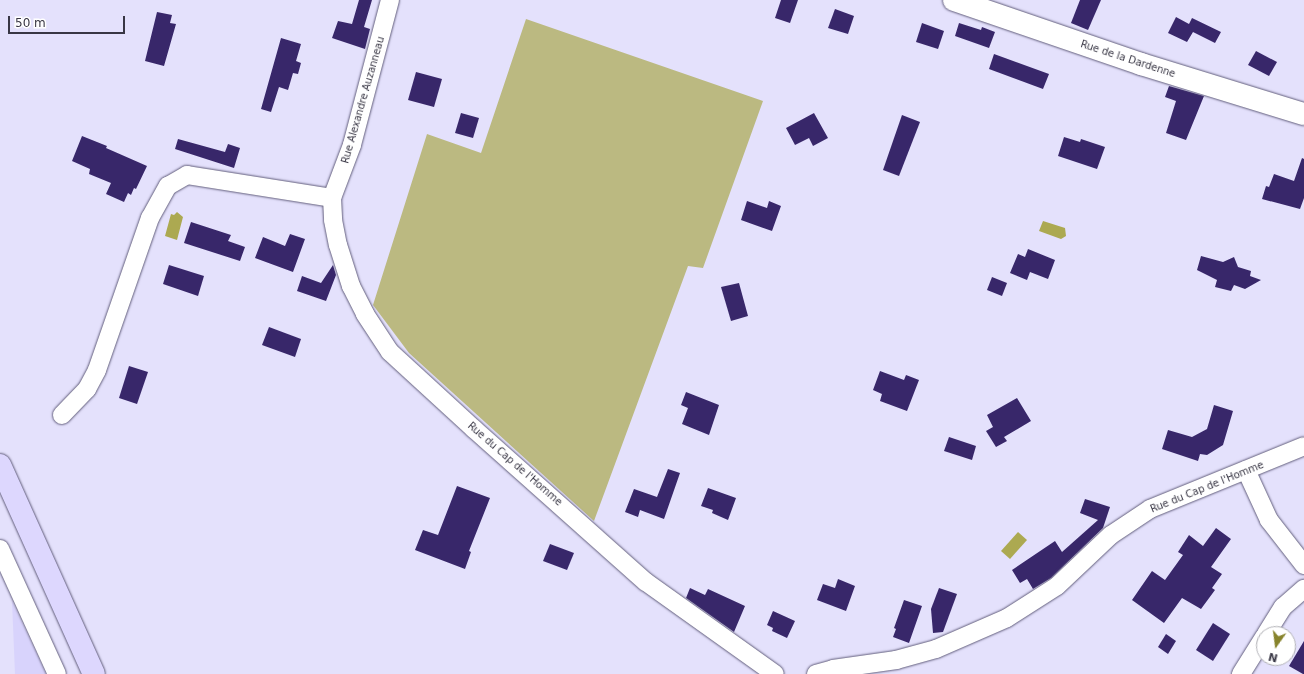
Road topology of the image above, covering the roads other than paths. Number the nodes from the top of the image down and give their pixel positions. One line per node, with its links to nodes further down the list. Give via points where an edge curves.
1 (390, 0): 4 (street, Rue Alexandre Auzanneau, via 352,145)
2 (954, 0): 3 (street, Rue de la Dardenne, via 1141,64)
3 (1304, 114)
4 (332, 198): 5 (street, via 187,175 168,186 150,218 97,370 88,389); 17 (street, Rue du Cap de l'Homme, via 338,245 351,286 365,314 390,352 646,582)
5 (62, 415)
6 (1304, 446): 8 (street, Rue du Cap de l'Homme)
7 (0, 465): 16 (main road)
8 (1246, 470): 10 (street, via 1269,520); 18 (street, Rue du Cap de l'Homme, via 1150,508 1111,535 1057,586 1007,618 936,649 896,660)
9 (0, 549): 15 (street)
10 (1304, 565)
11 (1304, 571): 12 (street, via 1301,583)
12 (1304, 589): 13 (street, via 1283,608)
13 (1271, 626)
14 (1256, 650): 19 (street)
15 (57, 674)
16 (94, 674)
17 (775, 674)
18 (816, 674)
19 (1241, 674)

